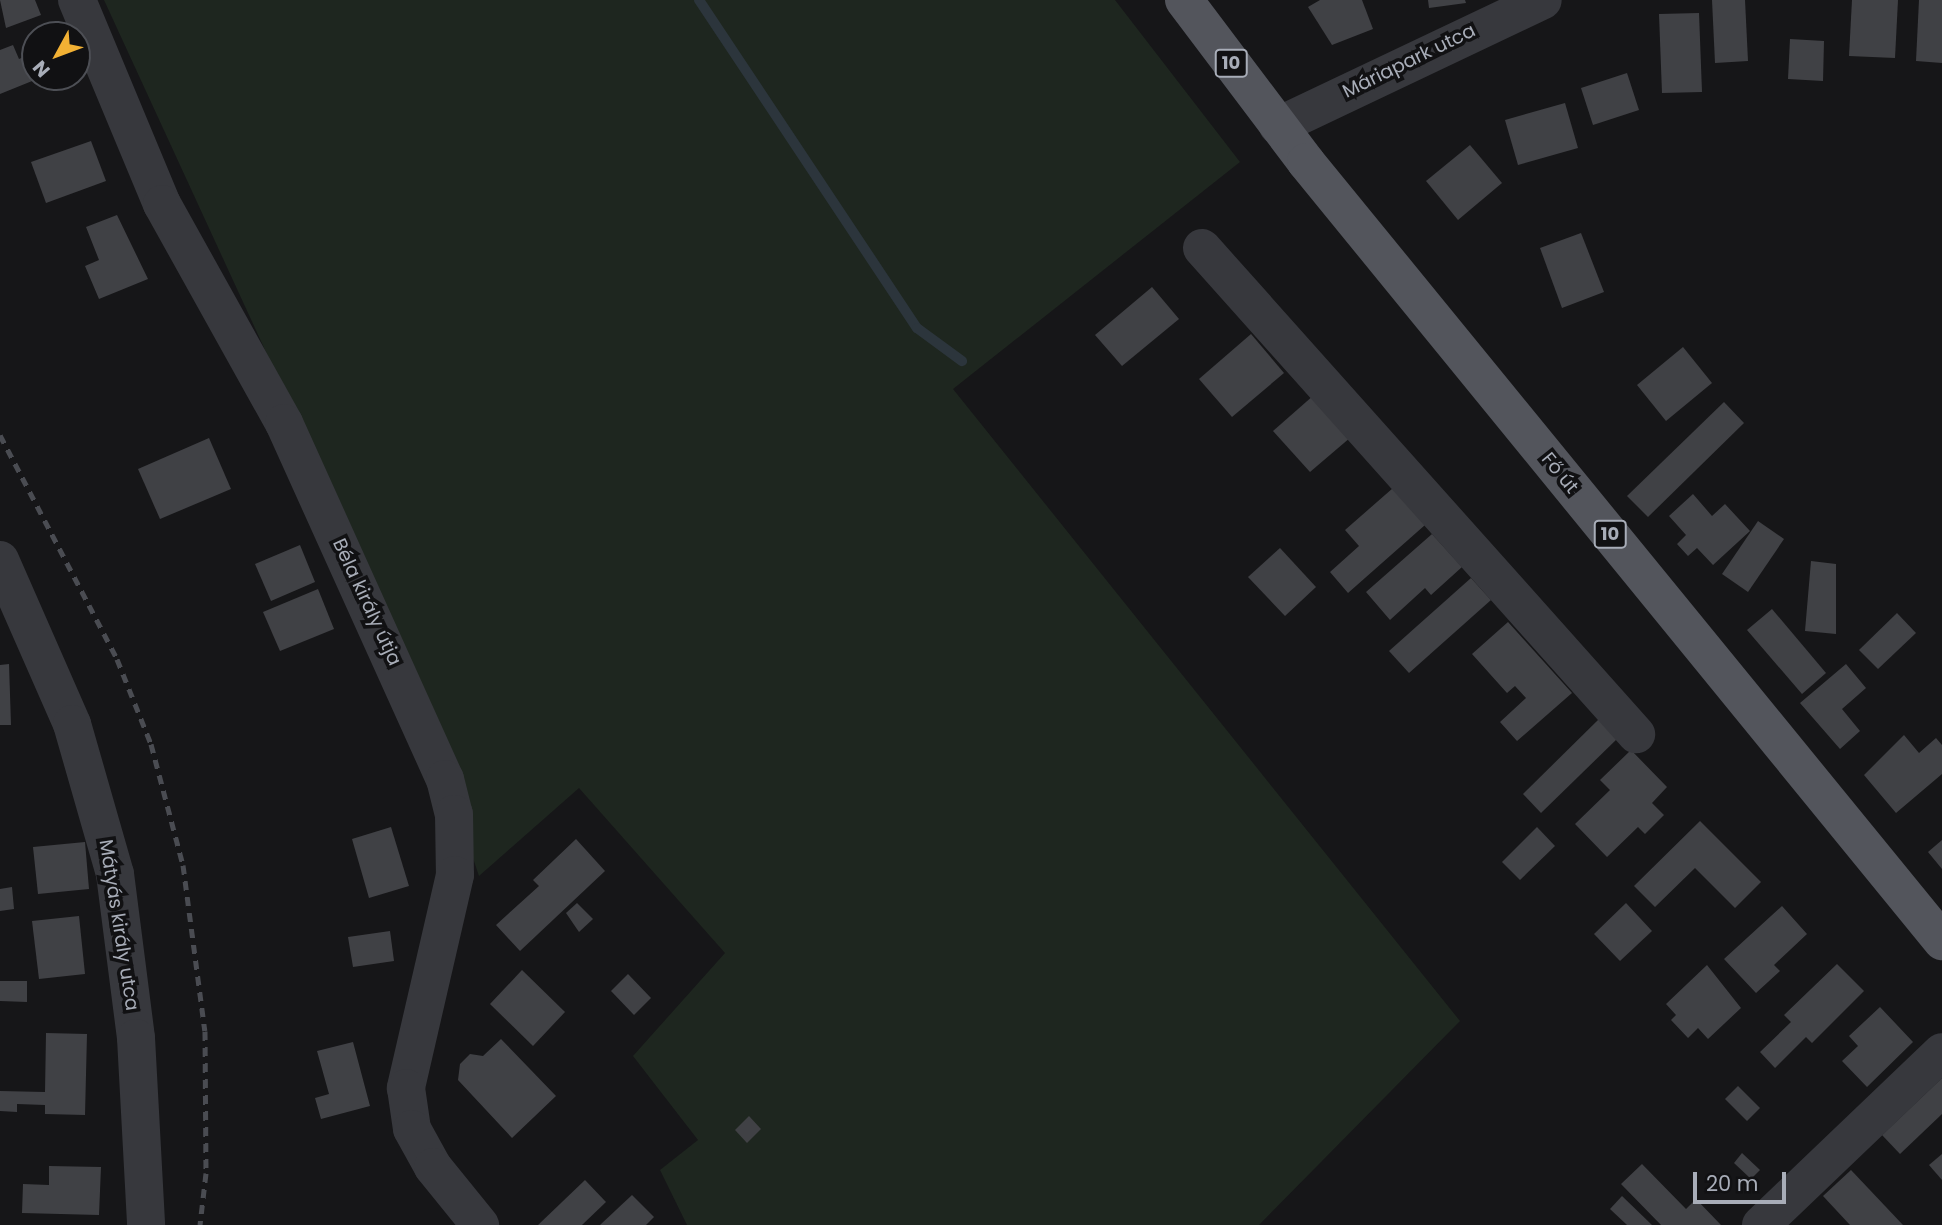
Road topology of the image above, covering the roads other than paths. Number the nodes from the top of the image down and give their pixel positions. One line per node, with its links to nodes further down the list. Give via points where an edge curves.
1 (77, 0): 12 (street, Béla király útja, via 162,204 284,423 445,779 454,814 455,875 406,1088 412,1129 433,1167)
2 (1184, 0): 5 (main road, Fő út / 10)
3 (1543, 0): 4 (street, Máriapark utca)
4 (1496, 9): 5 (street, Máriapark utca)
5 (1278, 126): 9 (main road, Fő út / 10)
6 (1202, 247): 8 (street)
7 (0, 560): 11 (street, Mátyás király utca, via 72,724 115,874 136,1038)
8 (1636, 734)
9 (1942, 941)
10 (1942, 1052): 13 (street)
11 (146, 1225)
12 (480, 1225)
13 (1761, 1225)

